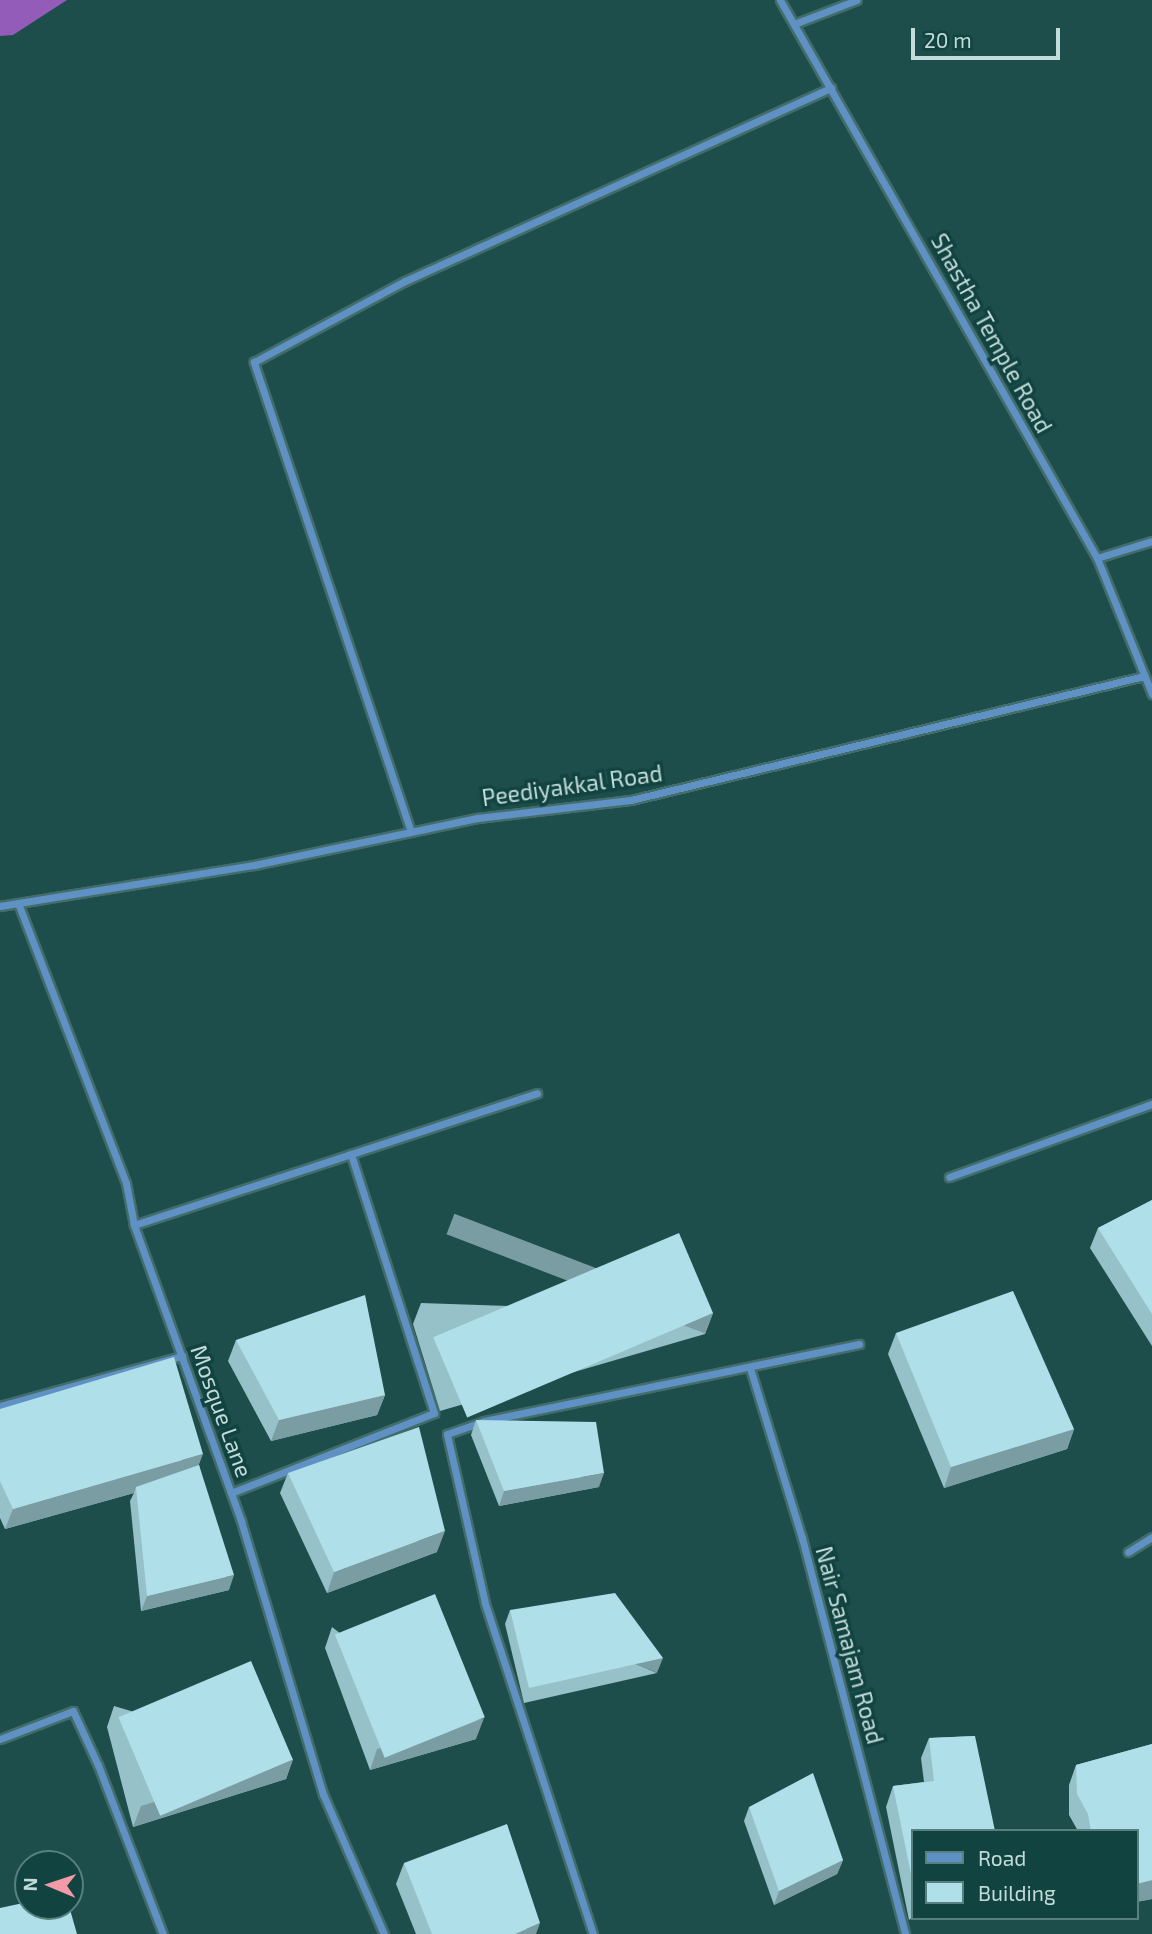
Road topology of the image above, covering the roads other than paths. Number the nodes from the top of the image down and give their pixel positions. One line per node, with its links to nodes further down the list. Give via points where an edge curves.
1 (780, 0): 3 (street, Shastha Temple Road)
2 (857, 0): 3 (street)
3 (794, 24): 4 (street, Shastha Temple Road)
4 (831, 88): 6 (street, Shastha Temple Road); 9 (street, via 405,281 254,362)
5 (1152, 541): 6 (street)
6 (1097, 558): 7 (street, Shastha Temple Road)
7 (1144, 676): 8 (street, Shastha Temple Road); 9 (street, Peediyakkal Road, via 631,800 477,818)
8 (1152, 694)
9 (411, 832): 10 (street, Peediyakkal Road, via 254,865)
10 (18, 903): 11 (street, Peediyakkal Road); 16 (street, Mosque Lane, via 126,1183)
11 (0, 906)
12 (537, 1093): 14 (street)
13 (1152, 1104): 15 (street)
14 (351, 1154): 16 (street); 21 (street, via 434,1413)
15 (949, 1177)
16 (134, 1225): 18 (street, Mosque Lane)
17 (859, 1344): 19 (street)
18 (181, 1356): 20 (street); 21 (street, Mosque Lane)
19 (750, 1368): 27 (street, via 484,1421 447,1434 485,1603); 28 (street, Nair Samajam Road, via 802,1538)
20 (0, 1406)
21 (231, 1493): 26 (street, Mosque Lane, via 323,1794)
22 (1152, 1537): 23 (street)
23 (1128, 1552)
24 (0, 1739): 25 (street, via 73,1711)
25 (163, 1934)
26 (384, 1934)
27 (593, 1934)
28 (905, 1934)

